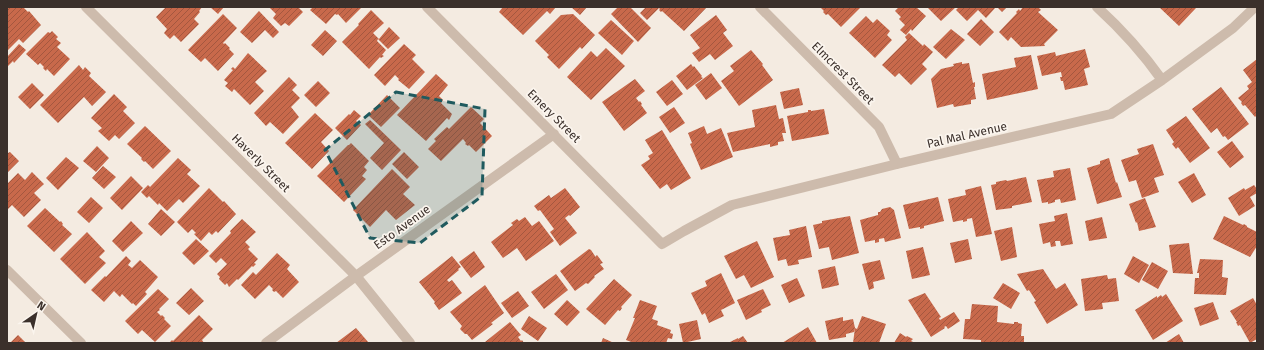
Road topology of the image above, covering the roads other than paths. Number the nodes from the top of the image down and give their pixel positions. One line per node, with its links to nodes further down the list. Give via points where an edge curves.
1 (86, 7): 11 (street, Haverly Street)
2 (427, 7): 7 (street, Emery Street)
3 (760, 7): 8 (street, Elmcrest Street, via 879,127)
4 (1097, 7): 6 (street, via 1119,27)
5 (1255, 7): 6 (street, Pal Mal Avenue, via 1233,28)
6 (1162, 80): 8 (street, Pal Mal Avenue, via 1111,114)
7 (554, 134): 9 (street, Emery Street); 11 (street, Esto Avenue)
8 (897, 164): 9 (street, Pal Mal Avenue, via 732,205)
9 (662, 244)
10 (7, 270): 12 (street)
11 (356, 276): 13 (street, Esto Avenue); 14 (street, Haverly Street)
12 (81, 343)
13 (266, 343)
14 (410, 343)

